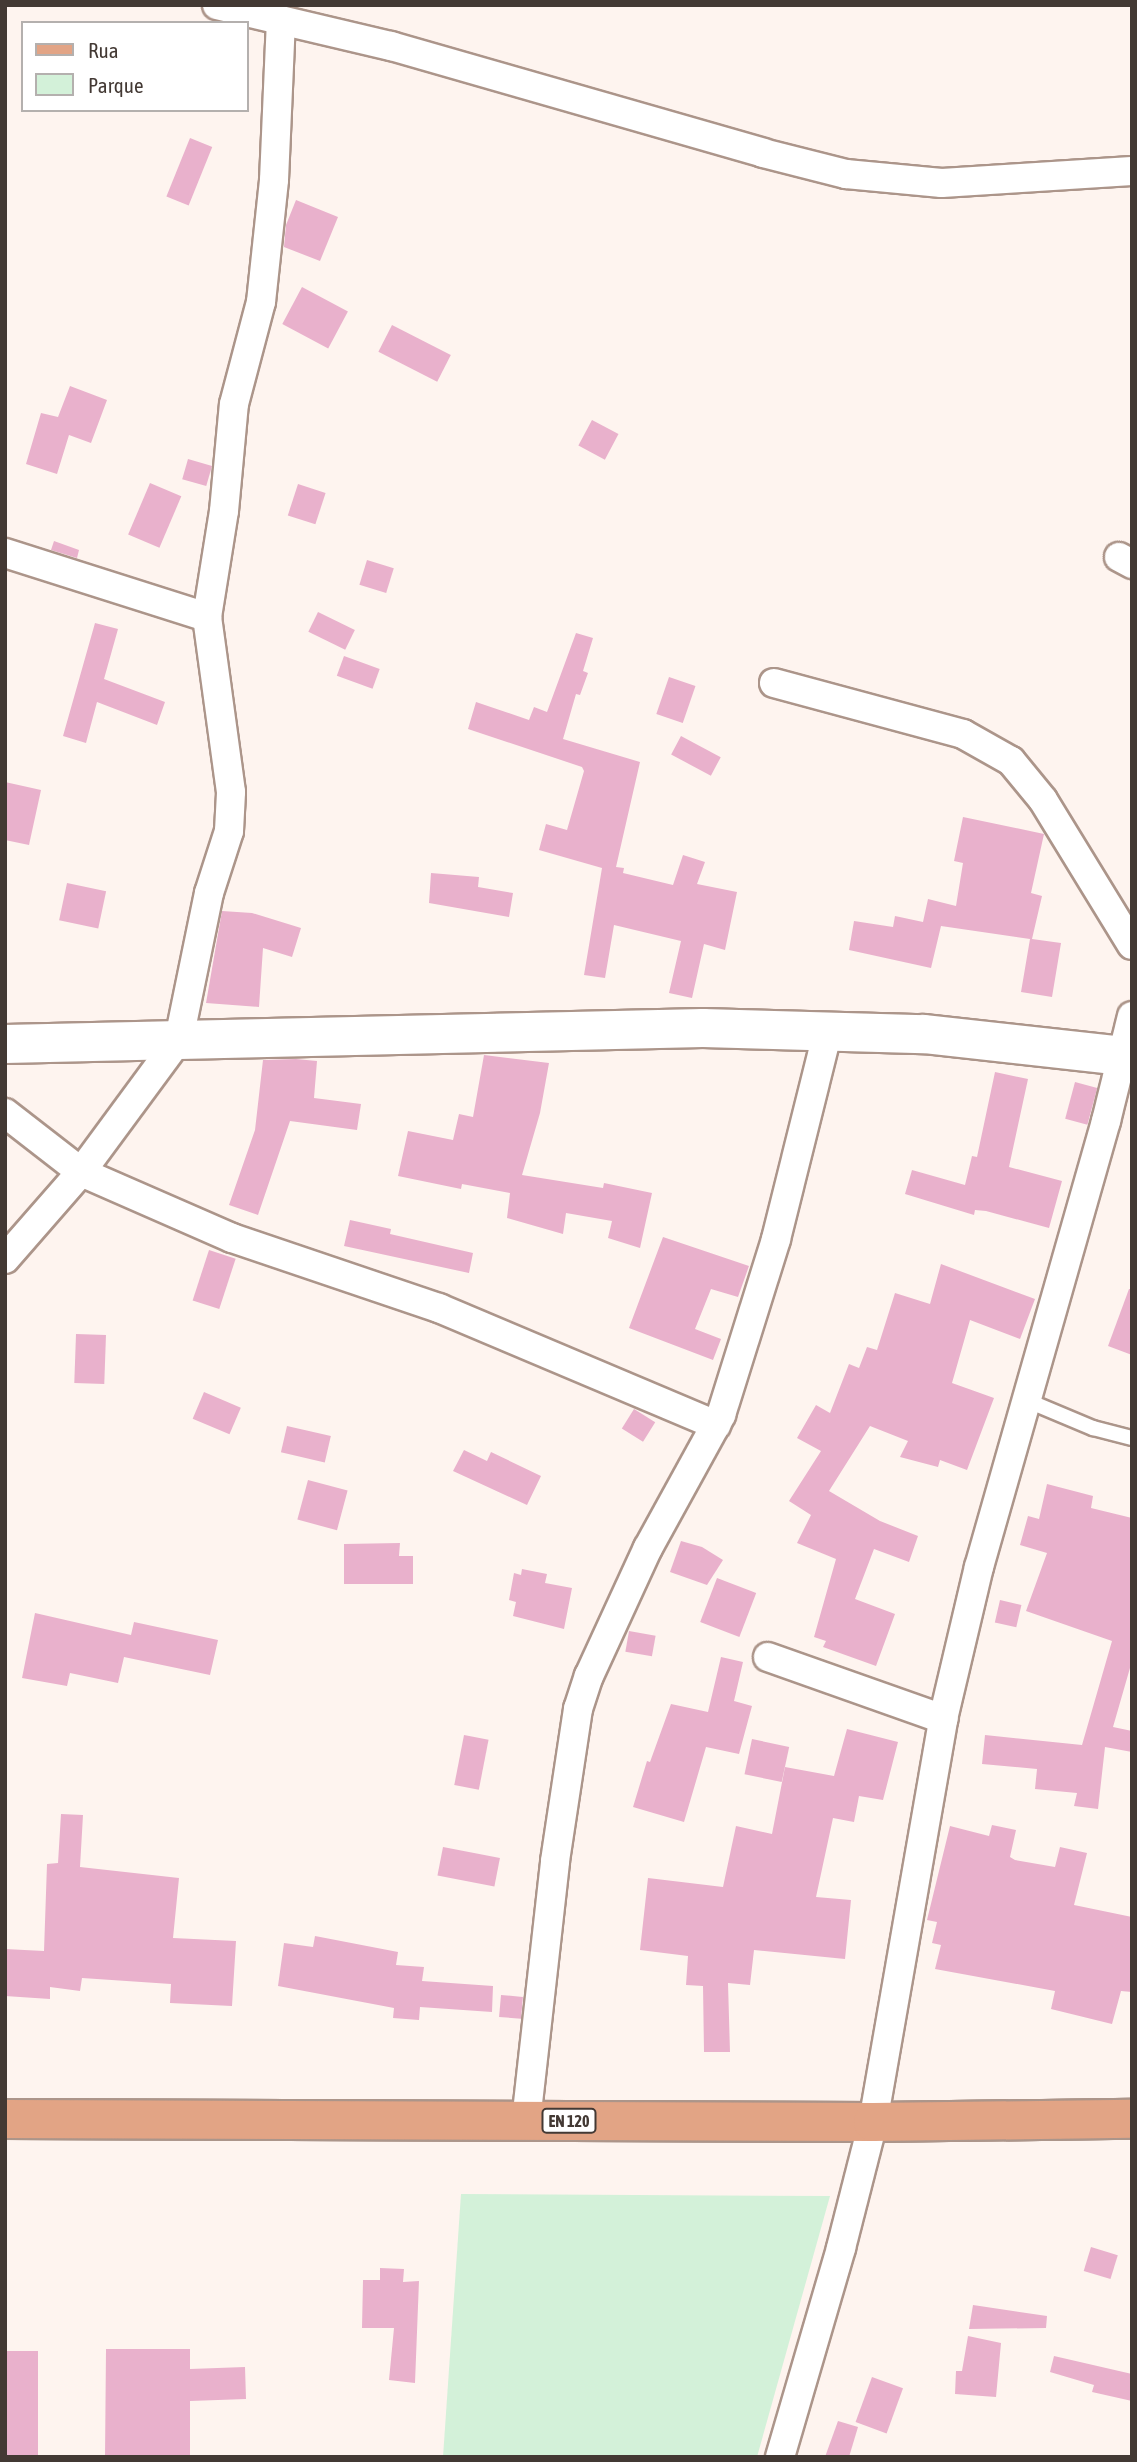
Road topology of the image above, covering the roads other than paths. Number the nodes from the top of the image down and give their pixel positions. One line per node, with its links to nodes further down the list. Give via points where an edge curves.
1 (217, 5): 2 (street)
2 (281, 20): 3 (street, via 391,46 846,174 942,183); 5 (street, via 274,180 261,302 234,404 224,511)
3 (1132, 171)
4 (5, 553): 5 (street)
5 (206, 617): 10 (street, via 231,792 229,831 209,893)
6 (774, 683): 7 (street, via 963,734 1011,761 1043,800)
7 (1132, 945)
8 (1132, 1016): 12 (street)
9 (828, 1031): 10 (street, via 703,1028); 12 (street, via 925,1034); 17 (street, via 776,1239)
10 (179, 1039): 11 (street); 14 (street)
11 (5, 1044)
12 (1127, 1057): 16 (street)
13 (5, 1113): 14 (street)
14 (81, 1172): 15 (street); 17 (street, via 232,1238 439,1308)
15 (5, 1259)
16 (1026, 1400): 18 (lane, via 1093,1428); 20 (street)
17 (716, 1425): 23 (street, via 648,1548 589,1676 579,1709 555,1861)
18 (1132, 1438)
19 (768, 1657): 20 (street)
20 (943, 1719): 24 (street)
21 (5, 2119): 23 (main road, EN 120)
22 (1132, 2119): 24 (main road, EN 120)
23 (526, 2121): 24 (main road, EN 120)
24 (873, 2122): 25 (street)
25 (780, 2457)

